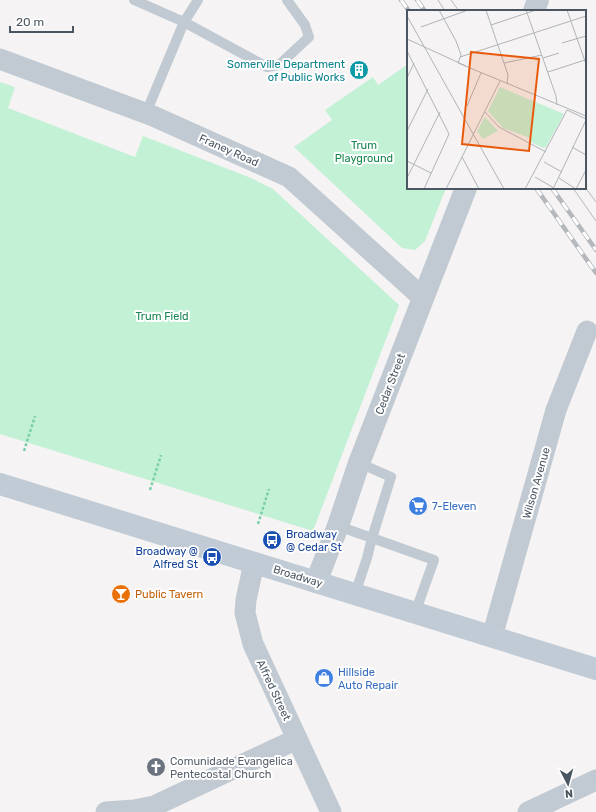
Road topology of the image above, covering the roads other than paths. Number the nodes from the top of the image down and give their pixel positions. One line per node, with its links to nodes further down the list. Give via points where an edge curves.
1 (134, 0): 6 (lane)
2 (198, 0): 6 (lane)
3 (287, 0): 6 (lane, via 305,25 308,37 279,65 267,66)
4 (538, 0): 5 (street)
5 (534, 10)
6 (184, 22): 8 (lane)
7 (0, 59): 8 (street, Franey Road)
8 (146, 113): 10 (street, Franey Road, via 289,177)
9 (466, 189): 10 (street, Cedar Street)
10 (423, 298): 12 (street, Cedar Street)
11 (587, 331): 20 (street, Wilson Avenue, via 556,410)
12 (359, 463): 14 (street, Cedar Street); 15 (lane, via 391,477)
13 (0, 484): 16 (main road, Broadway)
14 (338, 526): 15 (lane); 17 (street, Cedar Street)
15 (372, 538): 18 (lane); 19 (lane, via 434,560)
16 (254, 563): 17 (main road, Broadway); 22 (street, Alfred Street, via 245,613 253,644)
17 (316, 582): 18 (main road, Broadway)
18 (355, 594): 19 (main road, Broadway)
19 (415, 613): 20 (main road, Broadway)
20 (492, 637): 21 (main road, Broadway)
21 (596, 669)
22 (297, 739): 24 (street, via 154,806); 25 (street, Alfred Street)
23 (596, 780): 26 (street)
24 (106, 812)
25 (331, 812)
26 (528, 812)

